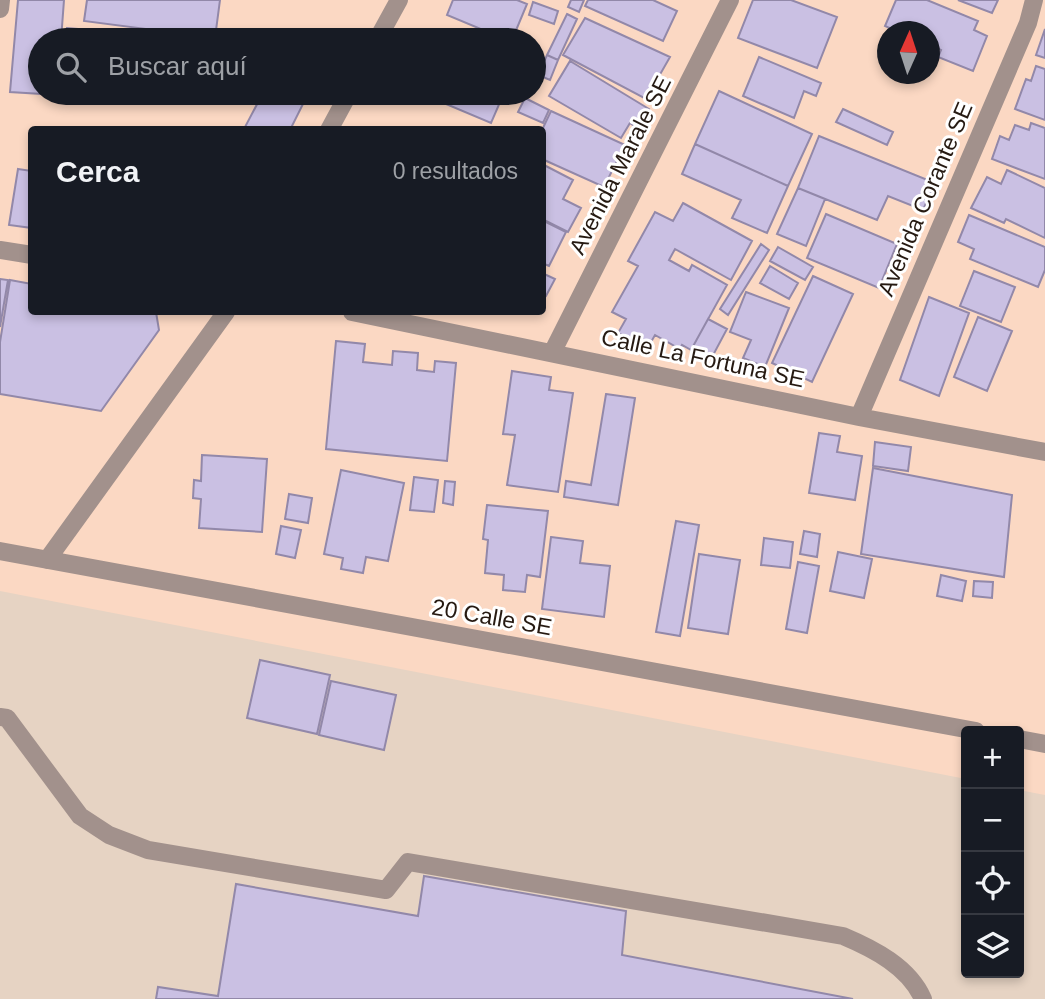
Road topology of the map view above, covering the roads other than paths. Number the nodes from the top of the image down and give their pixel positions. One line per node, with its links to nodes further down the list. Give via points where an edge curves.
1 (1, 0): 5 (street)
2 (399, 0): 6 (street)
3 (730, 0): 13 (street, Avenida Marale SE)
4 (1034, 0): 14 (street, Avenida Corante SE)
5 (0, 9)
6 (384, 28)
7 (343, 105): 8 (street)
8 (331, 126)
9 (0, 250): 10 (street)
10 (28, 255)
11 (224, 315): 17 (street)
12 (367, 315): 13 (street, Calle La Fortuna SE)
13 (553, 351): 14 (street, Calle La Fortuna SE)
14 (859, 417): 15 (street, Calle La Fortuna SE)
15 (1045, 452)
16 (0, 551): 17 (street, 20 Calle SE)
17 (47, 560): 19 (street, 20 Calle SE)
18 (0, 717): 22 (street, via 7,718 80,816 109,835 148,850 386,890 408,862 843,936 877,950 917,985)
19 (961, 728)
20 (1024, 740): 21 (street)
21 (1044, 742)
22 (923, 999)

